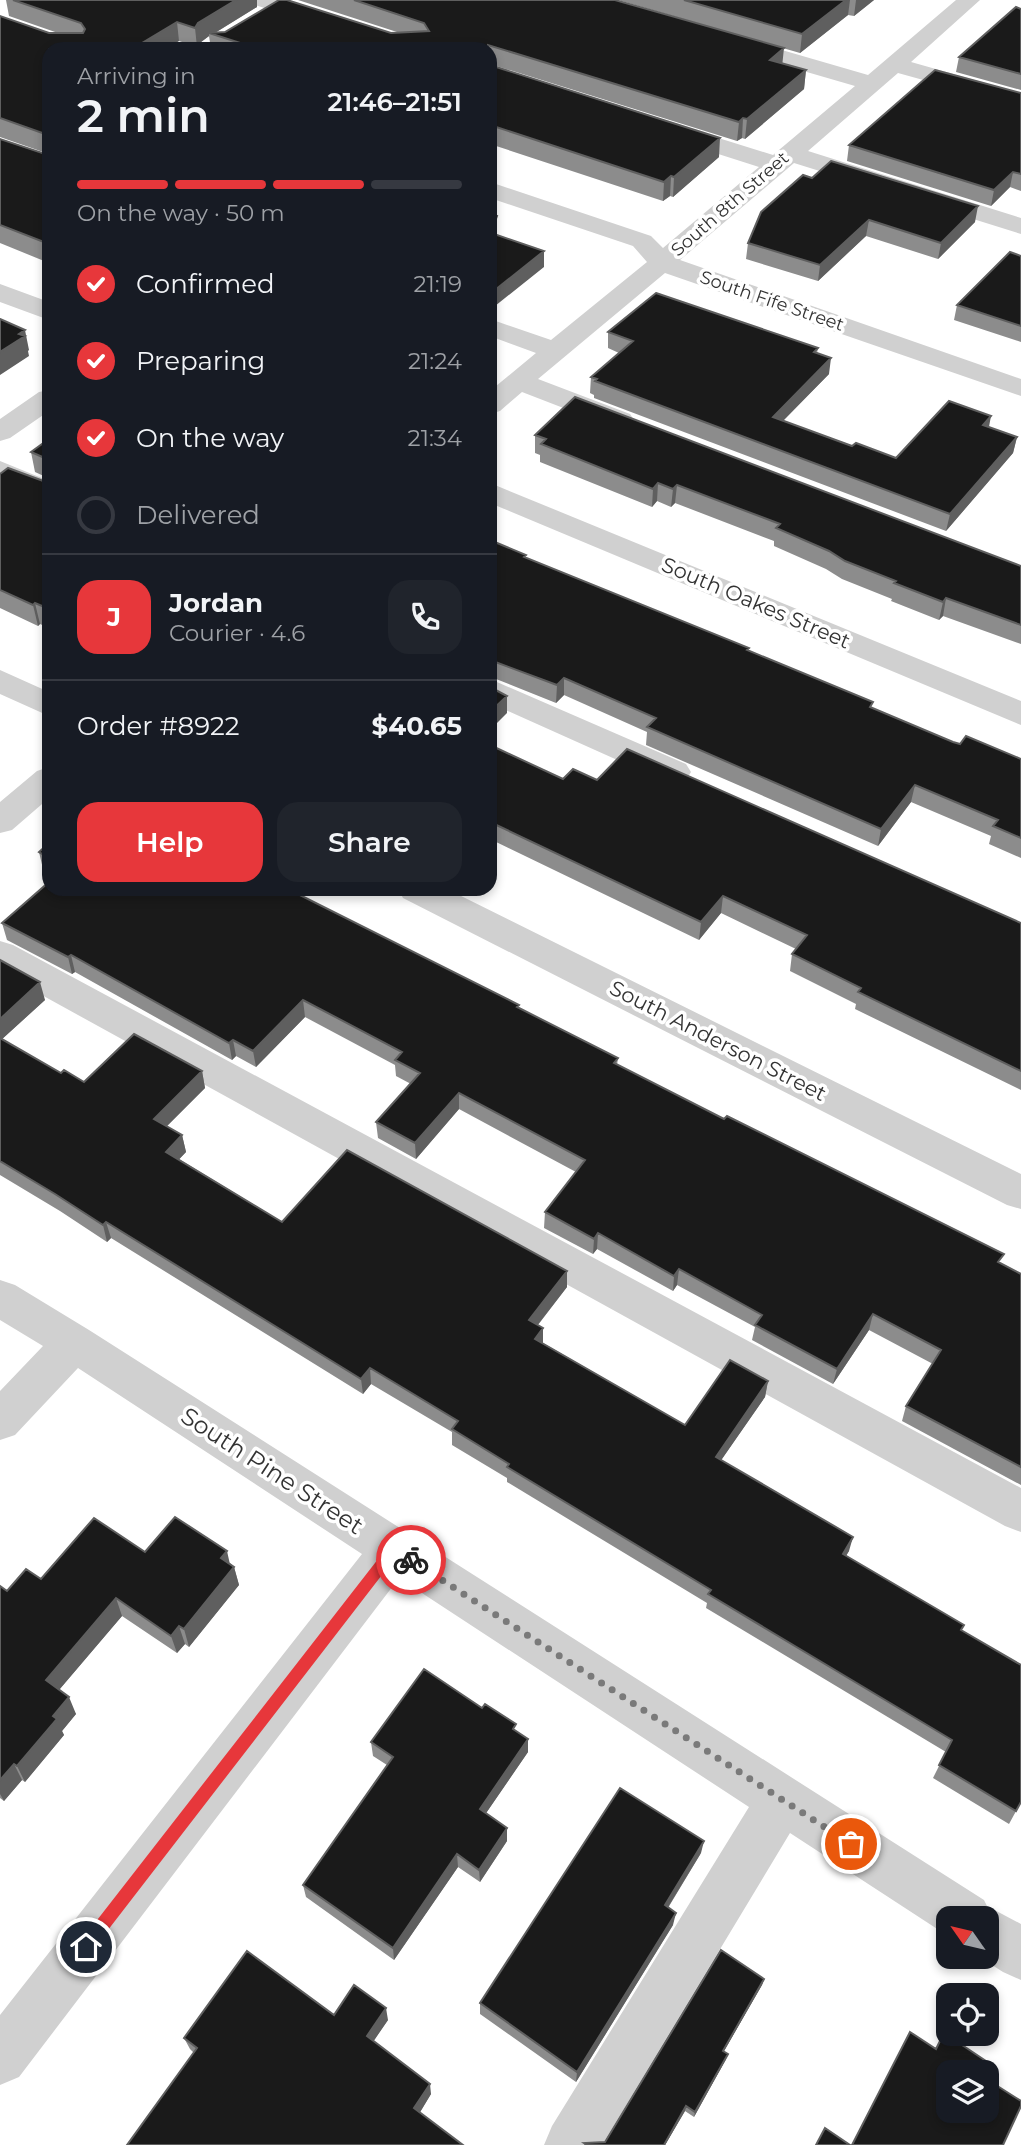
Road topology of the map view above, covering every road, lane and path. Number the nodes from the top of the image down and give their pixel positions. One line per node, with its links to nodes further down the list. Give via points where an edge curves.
1 (969, 0): 5 (street, South 8th Street)
2 (267, 8): 4 (street)
3 (714, 37): 6 (street)
4 (391, 42)
5 (894, 64): 6 (street, South 8th Street); 7 (street)
6 (871, 83): 9 (street, South 8th Street)
7 (1021, 100)
8 (644, 122): 9 (street)
9 (782, 159): 11 (street); 12 (street, South 8th Street)
10 (497, 192): 12 (street, South Fife Street, via 642,241)
11 (1021, 226)
12 (662, 262): 16 (street, South 8th Street); 18 (street, South Fife Street)
13 (0, 292): 14 (street)
14 (42, 309)
15 (497, 330): 16 (street)
16 (553, 350): 17 (street, South 8th Street)
17 (518, 381): 19 (street, South 8th Street); 21 (street)
18 (1021, 388)
19 (497, 399)
20 (42, 403): 22 (street)
21 (647, 430)
22 (0, 432)
23 (0, 470): 24 (street)
24 (42, 489)
25 (497, 495): 29 (street, South Oakes Street)
26 (0, 681): 28 (street)
27 (497, 693): 31 (street)
28 (42, 702)
29 (1021, 714)
30 (42, 785): 32 (street)
31 (705, 786)
32 (0, 821)
33 (430, 896): 35 (street, South Anderson Street)
34 (0, 955): 39 (street)
35 (1021, 1193)
36 (0, 1298): 37 (street, South Pine Street)
37 (74, 1343): 38 (street); 40 (street, South Pine Street)
38 (0, 1421)
39 (1021, 1511)
40 (393, 1549): 41 (street, South Pine Street); 45 (street)
41 (782, 1800): 42 (street, South Pine Street); 46 (street)
42 (947, 1906)
43 (999, 1940): 44 (street)
44 (1021, 1954)
45 (0, 2058)
46 (571, 2145)

